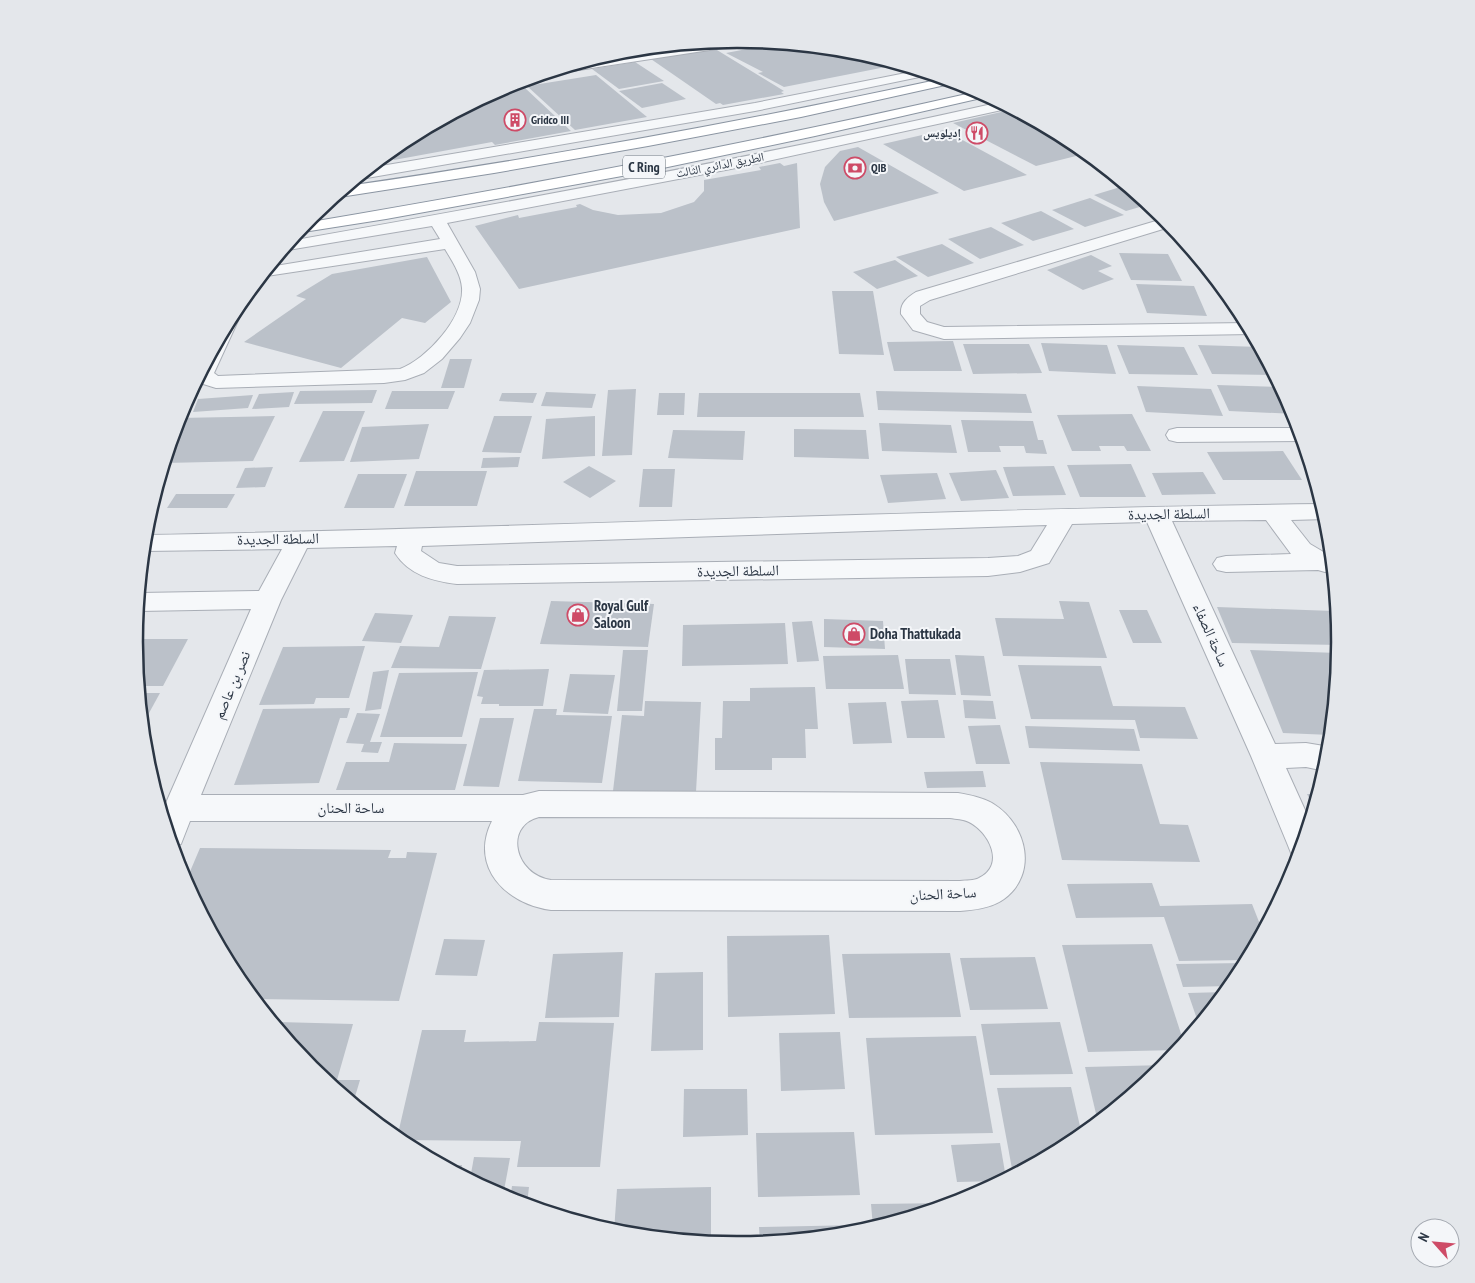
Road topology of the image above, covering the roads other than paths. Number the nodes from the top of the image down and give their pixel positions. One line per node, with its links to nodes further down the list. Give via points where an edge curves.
1 (672, 52): 2 (street)
2 (617, 60)
3 (914, 75): 12 (street, via 745,109)
4 (939, 83): 11 (highway, C Ring)
5 (958, 90): 10 (highway, via 856,114)
6 (973, 97): 9 (highway, الطريق الدائري الثالث / C Ring)
7 (989, 104): 9 (highway)
8 (996, 107): 16 (street, الطريق الدائري الثالث)
9 (916, 110): 10 (highway, الطريق الدائري الثالث / C Ring)
10 (763, 142): 14 (highway, الطريق الدائري الثالث / C Ring)
11 (548, 160): 12 (highway); 15 (highway, C Ring, via 417,188)
12 (410, 168): 13 (street)
13 (376, 170)
14 (574, 181): 16 (highway); 19 (highway, الطريق الدائري الثالث / C Ring)
15 (344, 197)
16 (504, 209): 17 (street, الطريق الدائري الثالث)
17 (437, 220): 20 (street); 21 (street, الطريق الدائري الثالث)
18 (1161, 224): 23 (street, via 923,296 910,305 914,321 921,327 944,333)
19 (312, 227)
20 (449, 243): 22 (street); 24 (street, via 469,278 469,303 456,331 423,365 406,374 384,377 216,382)
21 (295, 245)
22 (273, 272)
23 (1243, 329)
24 (206, 377)
25 (1177, 435): 26 (street)
26 (1294, 435)
27 (1273, 512): 28 (street, السلطة الجديدة); 29 (street, السلطة الجديدة); 35 (street, via 1297,547)
28 (1317, 512)
29 (1156, 514): 30 (street, السلطة الجديدة); 38 (street, ساحة الصفاء)
30 (1065, 516): 31 (street, السلطة الجديدة); 31 (street, السلطة الجديدة, via 1040,557 1020,564 988,567 457,575 440,574 415,562 408,553)
31 (411, 538): 32 (street, السلطة الجديدة)
32 (299, 539): 33 (street, السلطة الجديدة); 36 (street, نصر بن عاصم)
33 (152, 543)
34 (1226, 564): 35 (street)
35 (1326, 564)
36 (268, 600): 37 (street); 41 (street, نصر بن عاصم)
37 (145, 602)
38 (1266, 756): 39 (street); 42 (street, ساحة الصفاء)
39 (1320, 757)
40 (521, 808): 40 (street, ساحة الحنان, via 509,819 501,853 507,871 520,885 539,894 977,895 993,889 1010,865 1010,851 995,824 982,813 950,805 538,804); 41 (street, ساحة الحنان)
41 (175, 821)
42 (1299, 834)

